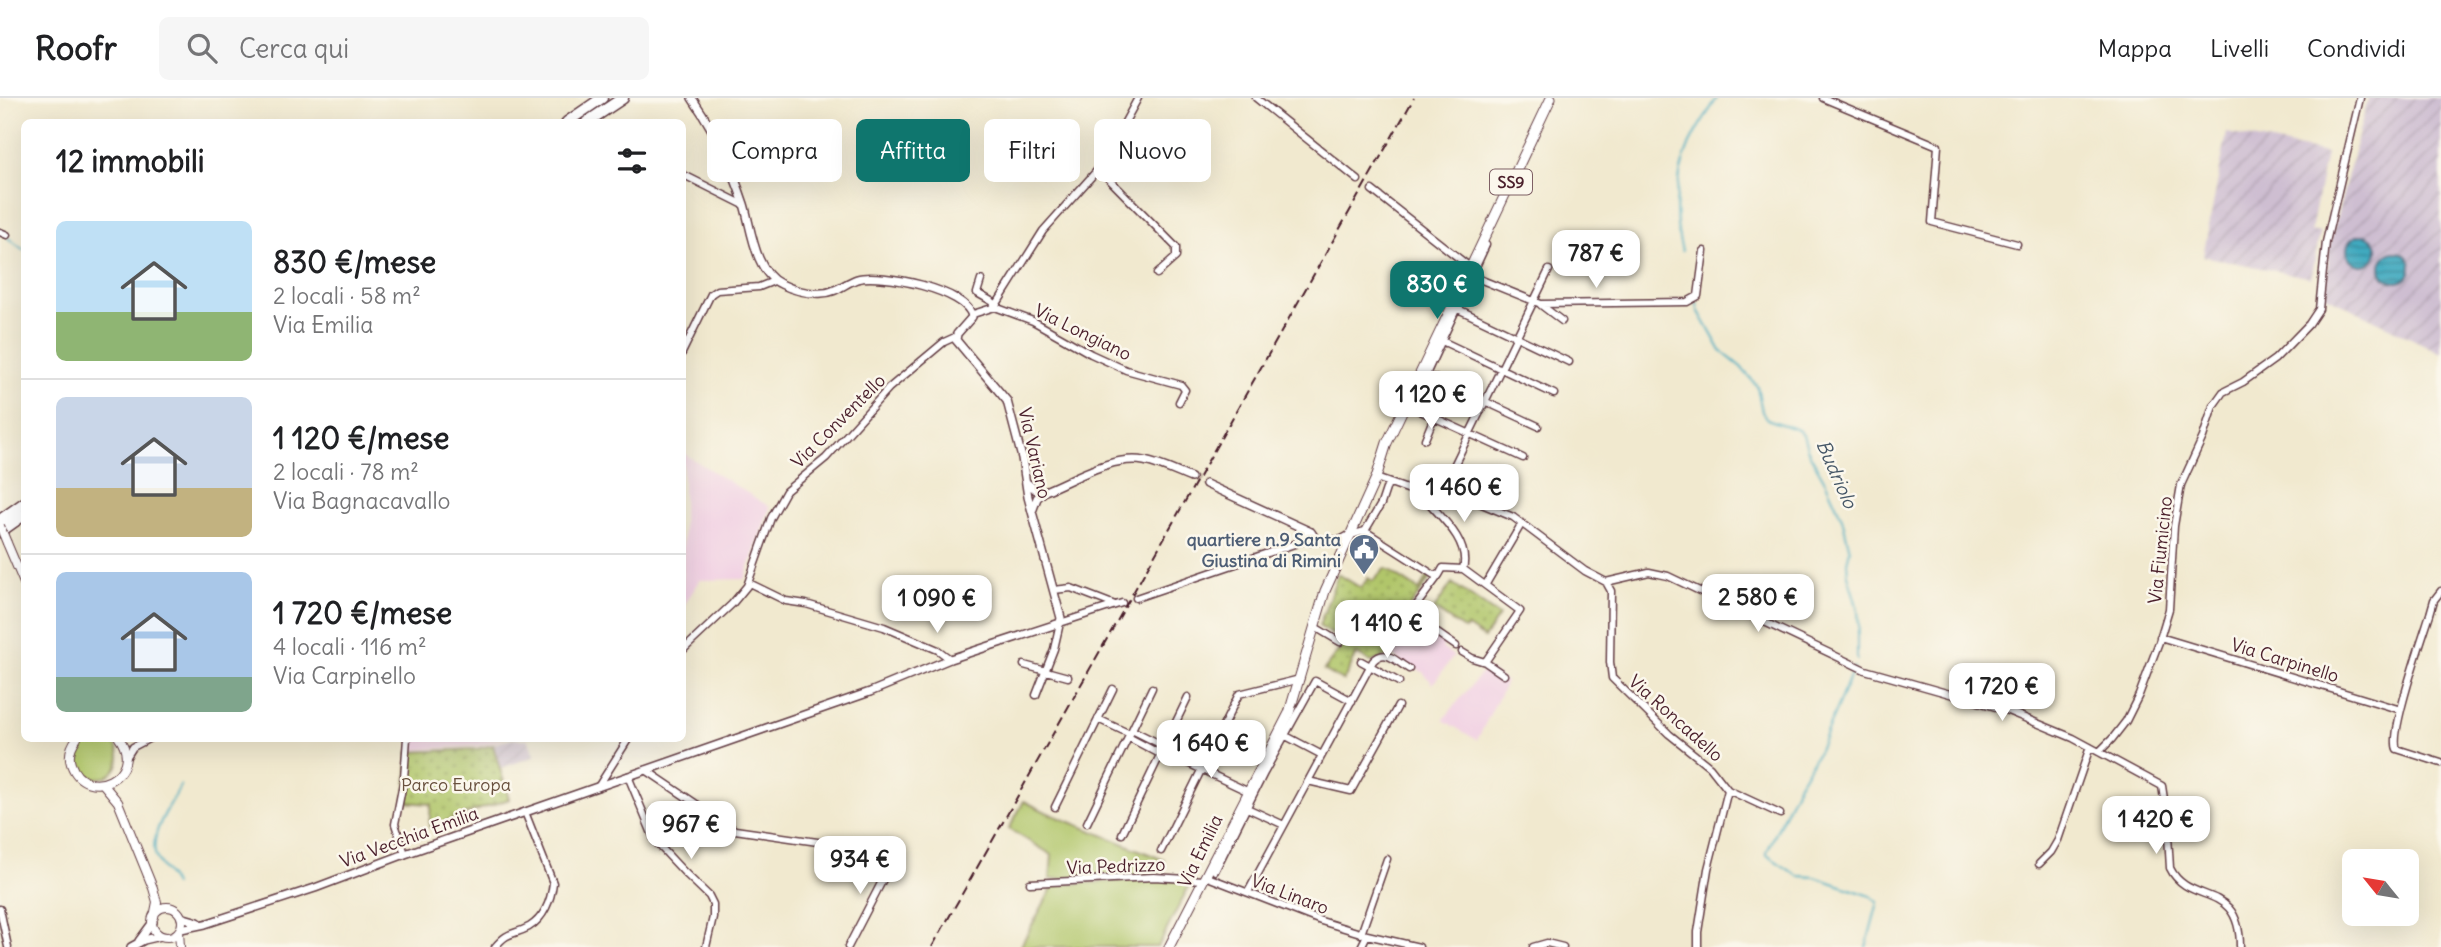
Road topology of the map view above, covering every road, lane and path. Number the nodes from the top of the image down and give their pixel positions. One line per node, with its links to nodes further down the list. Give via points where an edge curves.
1 (602, 98): 11 (highway)
2 (623, 98): 12 (highway)
3 (692, 98): 19 (street, via 711,127)
4 (1138, 98): 13 (street)
5 (1256, 98): 16 (street)
6 (1551, 98): 26 (main road, Via Emilia / SS9)
7 (1823, 98): 22 (street, via 1938,146 1932,222)
8 (2353, 98): 10 (street)
9 (2360, 98): 10 (street, Via Fiumicino)
10 (2357, 110): 84 (street, Via Fiumicino, via 2326,242 2319,309 2275,359 2223,392 2213,405 2181,485 2169,610)
11 (571, 119)
12 (592, 119)
13 (1126, 119)
14 (1094, 175): 32 (street, via 1043,231)
15 (686, 176): 20 (street)
16 (1359, 180)
17 (1112, 182): 27 (street, via 1176,247 1176,257)
18 (1372, 190): 26 (street)
19 (739, 191): 20 (street); 21 (street)
20 (730, 197): 21 (street)
21 (744, 205): 29 (street, via 756,250)
22 (2017, 244)
23 (1486, 245): 26 (street, Via Emilia)
24 (1704, 251): 31 (street, via 1694,300)
25 (1549, 270): 30 (street)
26 (1470, 272): 30 (street); 33 (street, Via Emilia); 46 (main road, Via Emilia / SS9)
27 (1157, 274)
28 (981, 280): 32 (street, via 977,293)
29 (774, 281): 34 (street, via 820,294 857,279 920,285 959,300); 39 (street, via 711,294)
30 (1534, 301): 31 (street); 36 (street)
31 (1541, 304): 35 (street)
32 (995, 307): 34 (street); 45 (street, Via Longiano, via 1041,325 1126,370 1181,386 1185,390)
33 (1458, 309): 36 (street); 38 (street, Via Emilia)
34 (973, 314): 37 (street)
35 (1562, 321)
36 (1516, 336): 40 (street); 41 (street)
37 (955, 337): 55 (street, Via Variano, via 1007,401); 77 (street, Via Conventello, via 889,388 826,458 786,491 771,518)
38 (1442, 341): 41 (street); 42 (street, Via Emilia)
39 (686, 345)
40 (1569, 362)
41 (1500, 369): 43 (street); 44 (street)
42 (1426, 374): 44 (street); 46 (street, Via Emilia)
43 (1554, 394)
44 (1485, 401): 48 (street); 49 (street)
45 (1179, 402)
46 (1408, 405): 47 (street); 54 (main road, Via Emilia / SS9)
47 (1434, 417): 49 (street); 50 (street)
48 (1538, 426)
49 (1470, 433): 51 (street); 52 (street)
50 (1425, 439)
51 (1523, 458)
52 (1455, 466): 56 (street); 59 (street)
53 (1191, 478): 60 (street, via 1133,460 1110,464)
54 (1376, 478): 57 (street); 71 (main road, Via Emilia / SS9)
55 (1026, 481): 60 (street); 62 (street, Via Variano)
56 (1446, 482)
57 (1388, 483): 61 (street); 69 (street)
58 (1206, 484): 72 (street, via 1298,525)
59 (1504, 490)
60 (1036, 494): 62 (street); 64 (street)
61 (1421, 494): 67 (street, via 1477,502); 73 (street, via 1457,539 1465,557)
62 (1028, 497): 64 (street, Via Variano)
63 (21, 502): 65 (highway)
64 (1033, 513): 79 (street, Via Variano)
65 (0, 517)
66 (21, 517): 70 (highway)
67 (1522, 523): 76 (street); 78 (street)
68 (0, 526): 75 (main road, bridge)
69 (1365, 531): 71 (street); 74 (street)
70 (0, 532)
71 (1351, 535): 72 (street, via 1341,540); 83 (main road, Via Emilia / SS9)
72 (1310, 536): 81 (street)
73 (1464, 569): 74 (street, via 1443,568); 78 (street)
74 (1438, 575): 86 (street, via 1410,614)
75 (21, 576)
76 (1606, 582): 116 (street, via 1659,573 1865,670 2003,709); 130 (street, Via Roncadello, via 1611,591 1612,678 1710,767)
77 (749, 583): 87 (street, Via Conventello); 89 (street, via 786,601 884,627)
78 (1486, 584): 91 (street, via 1520,611)
79 (1054, 590): 82 (street, Via Variano); 82 (street, via 1071,588 1119,604)
80 (2441, 591): 107 (street, via 2434,600)
81 (1136, 598)
82 (1060, 623): 89 (street, Via Vecchia Emilia); 95 (street)
83 (1315, 627): 85 (street); 98 (main road, Via Emilia / SS9)
84 (2160, 637): 107 (street, Via Carpinello); 118 (street, Via Fiumicino, via 2126,722)
85 (1340, 642)
86 (1456, 646)
87 (686, 647)
88 (1462, 652): 91 (street)
89 (950, 659): 122 (street, Via Vecchia Emilia, via 870,692)
90 (1361, 661): 93 (street)
91 (1485, 662): 96 (street)
92 (1024, 665): 95 (street)
93 (1370, 666): 94 (street, via 1383,654); 99 (street); 104 (street)
94 (1409, 669)
95 (1045, 670): 97 (street); 102 (street)
96 (1504, 676)
97 (1069, 677)
98 (1300, 679): 105 (main road, Via Emilia / SS9); 123 (street, via 1239,694)
99 (1399, 682)
100 (1152, 688): 109 (street)
101 (1113, 689): 108 (street)
102 (1036, 695)
103 (1188, 697): 117 (street)
104 (1352, 701): 105 (street, via 1315,681); 119 (street)
105 (1298, 703): 110 (street, Via Emilia); 124 (main road, Via Emilia / SS9)
106 (1398, 706): 127 (street, via 1351,791)
107 (2401, 710): 121 (street, via 2395,747)
108 (1098, 719): 109 (street); 134 (street)
109 (1130, 734): 117 (street); 139 (street)
110 (1286, 736): 119 (street); 124 (street, Via Emilia)
111 (75, 742): 128 (main road, via 72,767 84,780)
112 (121, 742): 120 (main road)
113 (142, 742): 120 (street, via 133,747)
114 (407, 742): 143 (street, via 396,824)
115 (626, 742): 129 (street)
116 (2090, 747): 118 (street); 145 (street, via 2058,840)
117 (1162, 750): 123 (street); 141 (street)
118 (2099, 752): 171 (street, via 2162,786 2170,868 2180,881 2225,903 2239,929)
119 (1322, 755): 127 (street)
120 (126, 760): 125 (main road)
121 (2441, 763)
122 (646, 770): 126 (street, Via Vecchia Emilia); 133 (street)
123 (1201, 770): 131 (street); 142 (street)
124 (1261, 772): 131 (main road, Via Emilia / SS9); 135 (street, Via Emilia)
125 (119, 775): 128 (main road); 132 (main road)
126 (628, 776): 129 (street, Via Vecchia Emilia); 163 (street, via 655,841 713,904)
127 (1308, 781): 140 (street)
128 (103, 784): 132 (main road)
129 (598, 787): 136 (street, Via Vecchia Emilia)
130 (1728, 790): 137 (street, Via Roncadello); 170 (street, via 1708,869)
131 (1247, 792): 147 (main road, Via Emilia / SS9)
132 (118, 802): 149 (main road)
133 (693, 802): 138 (street); 164 (street, via 735,830 893,853)
134 (1055, 807)
135 (1247, 808): 140 (street); 146 (street, Via Emilia)
136 (525, 812): 143 (street, Via Vecchia Emilia); 162 (street, via 553,883 551,895 542,915 505,935)
137 (1780, 814)
138 (682, 817)
139 (1087, 823)
140 (1284, 825): 150 (street)
141 (1122, 834)
142 (1161, 851)
143 (405, 854): 155 (street, Via Vecchia Emilia)
144 (1387, 859): 157 (street)
145 (2039, 864)
146 (1215, 871)
147 (1204, 878): 148 (street, Via Pedrizzo); 150 (street, Via Linaro); 165 (main road, Via Emilia / SS9)
148 (1030, 883)
149 (153, 888): 151 (main road); 154 (main road, via 157,902)
150 (1248, 892): 157 (street, Via Linaro)
151 (173, 908): 153 (main road); 154 (main road, via 160,909)
152 (0, 909): 159 (street)
153 (181, 917): 155 (street); 156 (main road)
154 (153, 920): 158 (main road, via 154,929); 160 (street)
155 (205, 923): 156 (street, Via Vecchia Emilia)
156 (180, 930): 158 (main road); 161 (main road)
157 (1364, 935): 166 (street); 167 (street, Via Linaro)
158 (165, 936): 160 (street); 161 (main road)
159 (8, 947)
160 (132, 947)
161 (178, 947)
162 (495, 947)
163 (706, 947)
164 (848, 947)
165 (1169, 947)
166 (1361, 947)
167 (1419, 947)
168 (1534, 947): 169 (street, via 1547,943)
169 (1563, 947)
170 (1698, 947)
171 (2240, 947)

